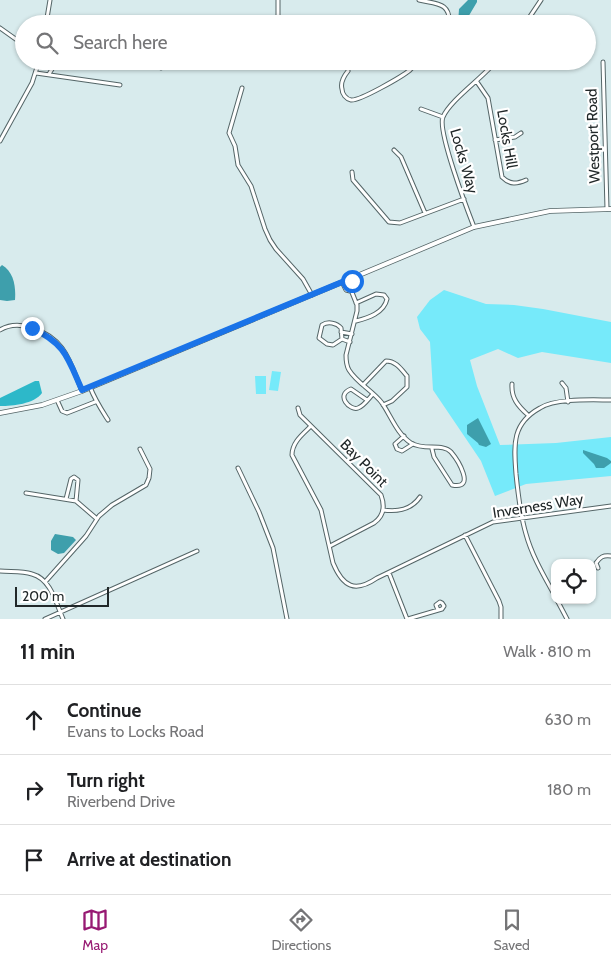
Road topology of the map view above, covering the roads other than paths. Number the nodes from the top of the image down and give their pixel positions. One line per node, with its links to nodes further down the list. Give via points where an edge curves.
1 (50, 0): 5 (street)
2 (278, 0): 6 (street)
3 (419, 0): 7 (street, via 442,5)
4 (541, 0): 8 (street)
5 (48, 15)
6 (278, 15)
7 (450, 15)
8 (531, 15)
9 (0, 28): 10 (street)
10 (15, 39)
11 (602, 62): 30 (street, Westport Road)
12 (51, 70): 17 (street)
13 (410, 70): 15 (street, via 352,100 342,92 341,85)
14 (488, 70): 18 (street, Locks Way)
15 (348, 71)
16 (36, 72): 17 (street); 25 (street)
17 (49, 74): 19 (street)
18 (477, 82): 22 (street, Locks Way); 24 (street, Locks Hill, via 488,98)
19 (120, 85)
20 (242, 88): 36 (street, via 229,133 238,165 252,186 270,240 303,279)
21 (421, 109): 22 (street)
22 (443, 117): 29 (street, Locks Way, via 444,134)
23 (521, 132): 24 (street, via 515,137)
24 (495, 140): 28 (street, Locks Hill, via 502,177 515,183)
25 (0, 141)
26 (394, 150): 31 (street, via 401,157)
27 (352, 172): 31 (street, via 353,180 388,222 400,223)
28 (526, 180)
29 (464, 199): 31 (street); 32 (street, Locks Way)
30 (609, 209): 32 (street, via 550,211)
31 (425, 213)
32 (474, 227): 33 (street)
33 (351, 278): 34 (street); 35 (street, via 354,287)
34 (342, 282): 35 (street, via 346,290); 36 (street)
35 (351, 290): 37 (street)
36 (312, 295): 47 (street)
37 (356, 303): 38 (street); 38 (street, via 376,294 387,299 375,314)
38 (356, 321): 41 (street)
39 (0, 330): 48 (street, via 17,324 48,336 62,348)
40 (341, 332): 41 (street); 42 (street); 42 (street, via 338,325 324,323 319,338 333,345)
41 (352, 334): 43 (street)
42 (342, 339): 43 (street)
43 (350, 342): 46 (street, via 346,362)
44 (562, 382): 54 (street)
45 (512, 384): 58 (street, via 515,402)
46 (363, 385): 49 (street); 55 (street, via 386,361 394,362 407,376 407,387)
47 (90, 387): 48 (street); 53 (street)
48 (82, 390): 50 (street)
49 (373, 394): 51 (street); 55 (street)
50 (57, 400): 53 (street, via 61,410 67,412); 57 (street)
51 (366, 400): 51 (street, via 355,409 343,396 351,388)
52 (611, 400): 54 (street)
53 (95, 402): 59 (street)
54 (568, 402): 58 (street, via 547,404)
55 (383, 405): 61 (street)
56 (298, 408): 60 (street, Bay Point, via 300,415)
57 (0, 413)
58 (528, 416): 73 (street, via 518,429 514,449)
59 (108, 420)
60 (312, 426): 71 (street, Bay Point, via 381,494); 75 (street, Inverness Way, via 295,443 292,455 321,510)
61 (404, 436): 62 (street); 62 (street, via 395,444 397,449 402,451)
62 (412, 444): 64 (street)
63 (140, 449): 72 (street, via 150,470 146,485)
64 (432, 449): 64 (street, via 452,485 463,483 464,474 451,453 446,448)
65 (238, 468): 88 (street, via 273,548)
66 (26, 494): 68 (street)
67 (420, 497): 71 (street, via 409,507)
68 (66, 499): 69 (street); 69 (street, via 74,477 78,480)
69 (76, 501): 72 (street)
70 (611, 506): 73 (street, Inverness Way)
71 (384, 510): 75 (street, Bay Point, via 380,519)
72 (97, 518): 81 (street, via 86,536)
73 (522, 519): 74 (street, Inverness Way, via 493,522); 82 (street, via 526,535)
74 (465, 535): 80 (street, Inverness Way); 90 (street, via 499,601)
75 (330, 546): 80 (street, Inverness Way, via 336,570 348,584 367,585)
76 (198, 551): 85 (street)
77 (611, 556): 78 (street, via 600,558 596,562)
78 (598, 568)
79 (0, 570): 81 (street, via 33,574)
80 (389, 573): 89 (street)
81 (45, 582): 85 (street)
82 (551, 588)
83 (559, 604): 91 (street)
84 (438, 610): 89 (street)
85 (60, 612): 86 (street); 87 (street)
86 (45, 619)
87 (63, 619)
88 (287, 619)
89 (408, 619)
90 (501, 619)
91 (567, 619)

